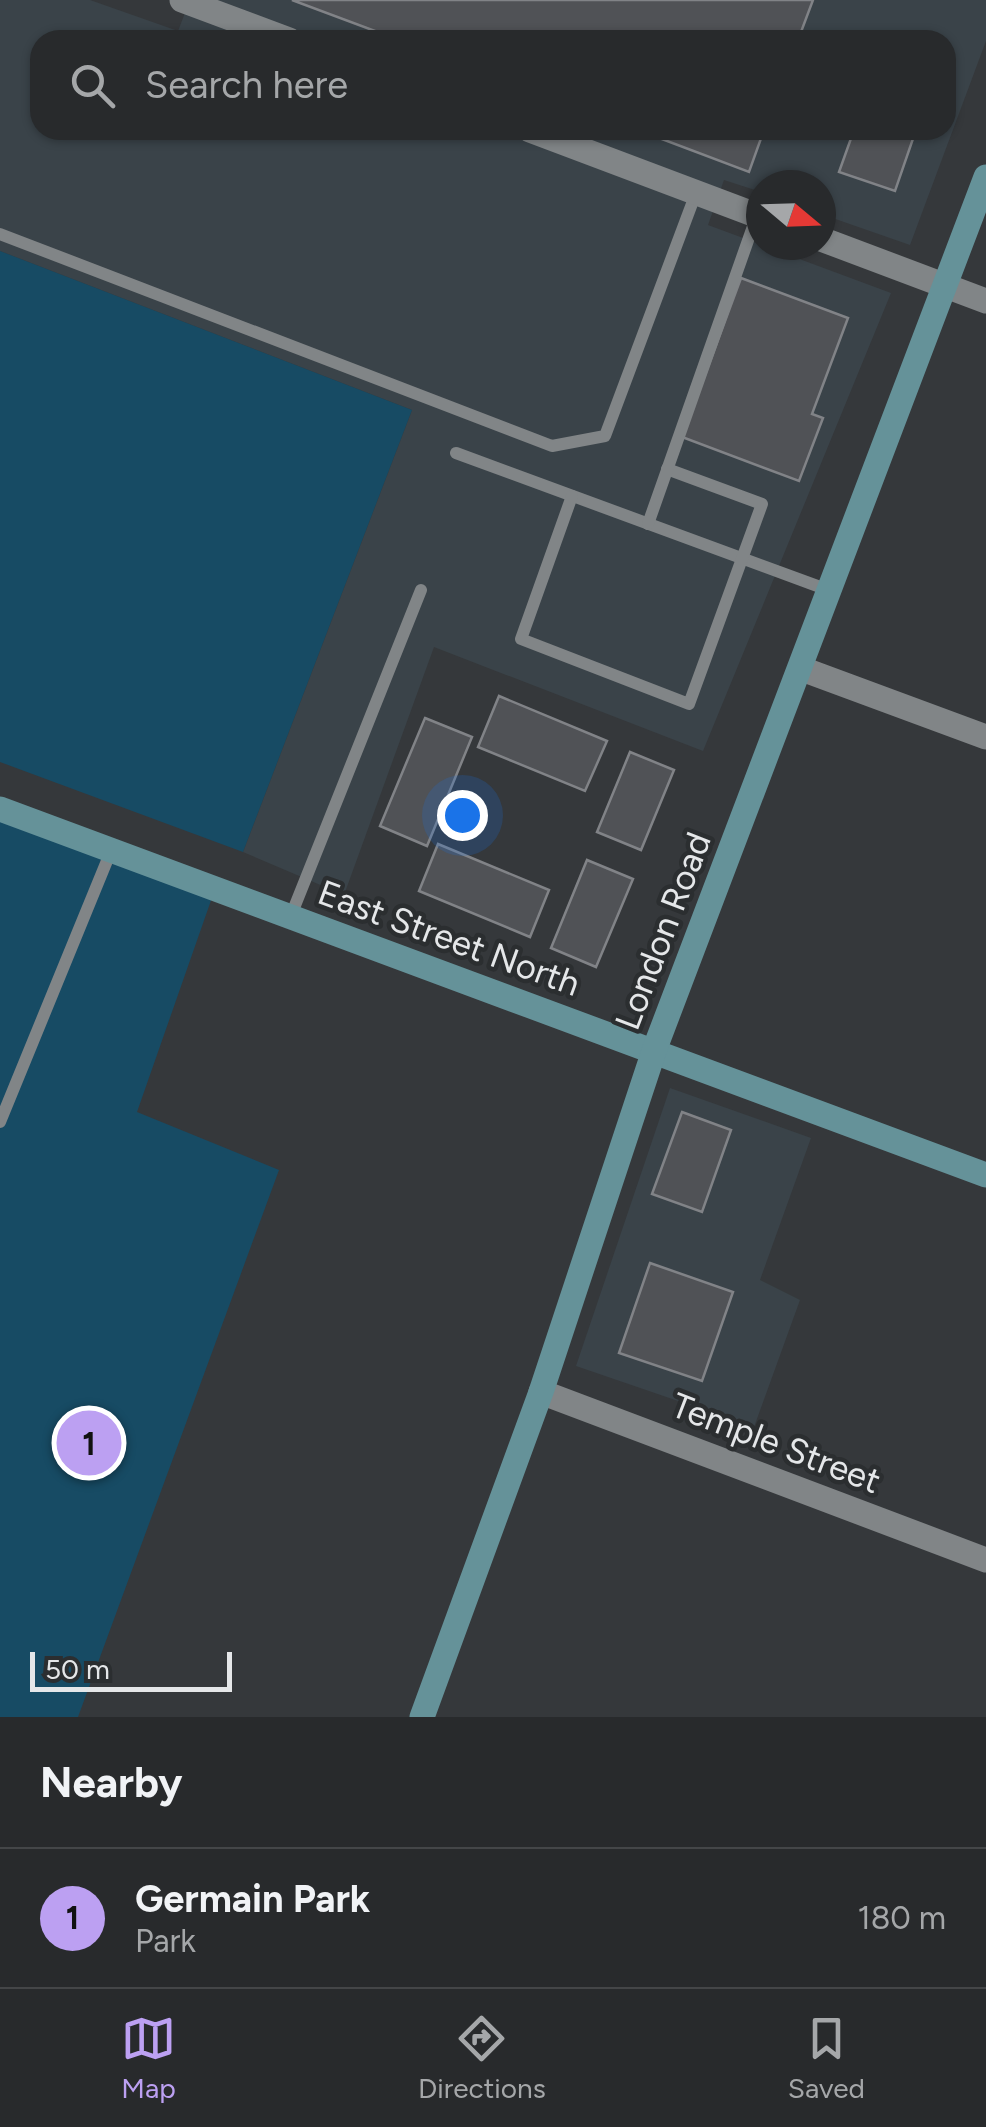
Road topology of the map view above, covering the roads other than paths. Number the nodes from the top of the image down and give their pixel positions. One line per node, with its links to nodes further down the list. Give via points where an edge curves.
1 (182, 0): 2 (street)
2 (262, 30)
3 (557, 140): 5 (street)
4 (986, 177): 10 (main road, London Road)
5 (696, 192): 6 (street); 7 (lane, via 605,436 552,446)
6 (746, 211)
7 (0, 234)
8 (836, 245): 10 (street)
9 (746, 252): 13 (lane)
10 (945, 285): 11 (street); 18 (main road, London Road)
11 (986, 301)
12 (456, 453): 14 (lane)
13 (667, 469): 15 (lane); 16 (lane, via 762,504)
14 (572, 496): 15 (lane); 16 (lane, via 520,639 689,704)
15 (648, 524): 16 (lane)
16 (743, 558): 18 (lane)
17 (421, 590): 23 (lane)
18 (831, 591): 19 (main road, London Road)
19 (802, 669): 20 (street); 24 (main road, London Road)
20 (986, 737)
21 (0, 809): 22 (main road, East Street North)
22 (112, 851): 23 (main road, East Street North); 25 (lane)
23 (290, 918): 24 (main road, East Street North)
24 (655, 1048): 26 (main road, East Street North); 27 (main road, London Road)
25 (0, 1122)
26 (986, 1174)
27 (541, 1392): 28 (street, Temple Street); 29 (main road, London Road)
28 (986, 1560)
29 (422, 1717)

